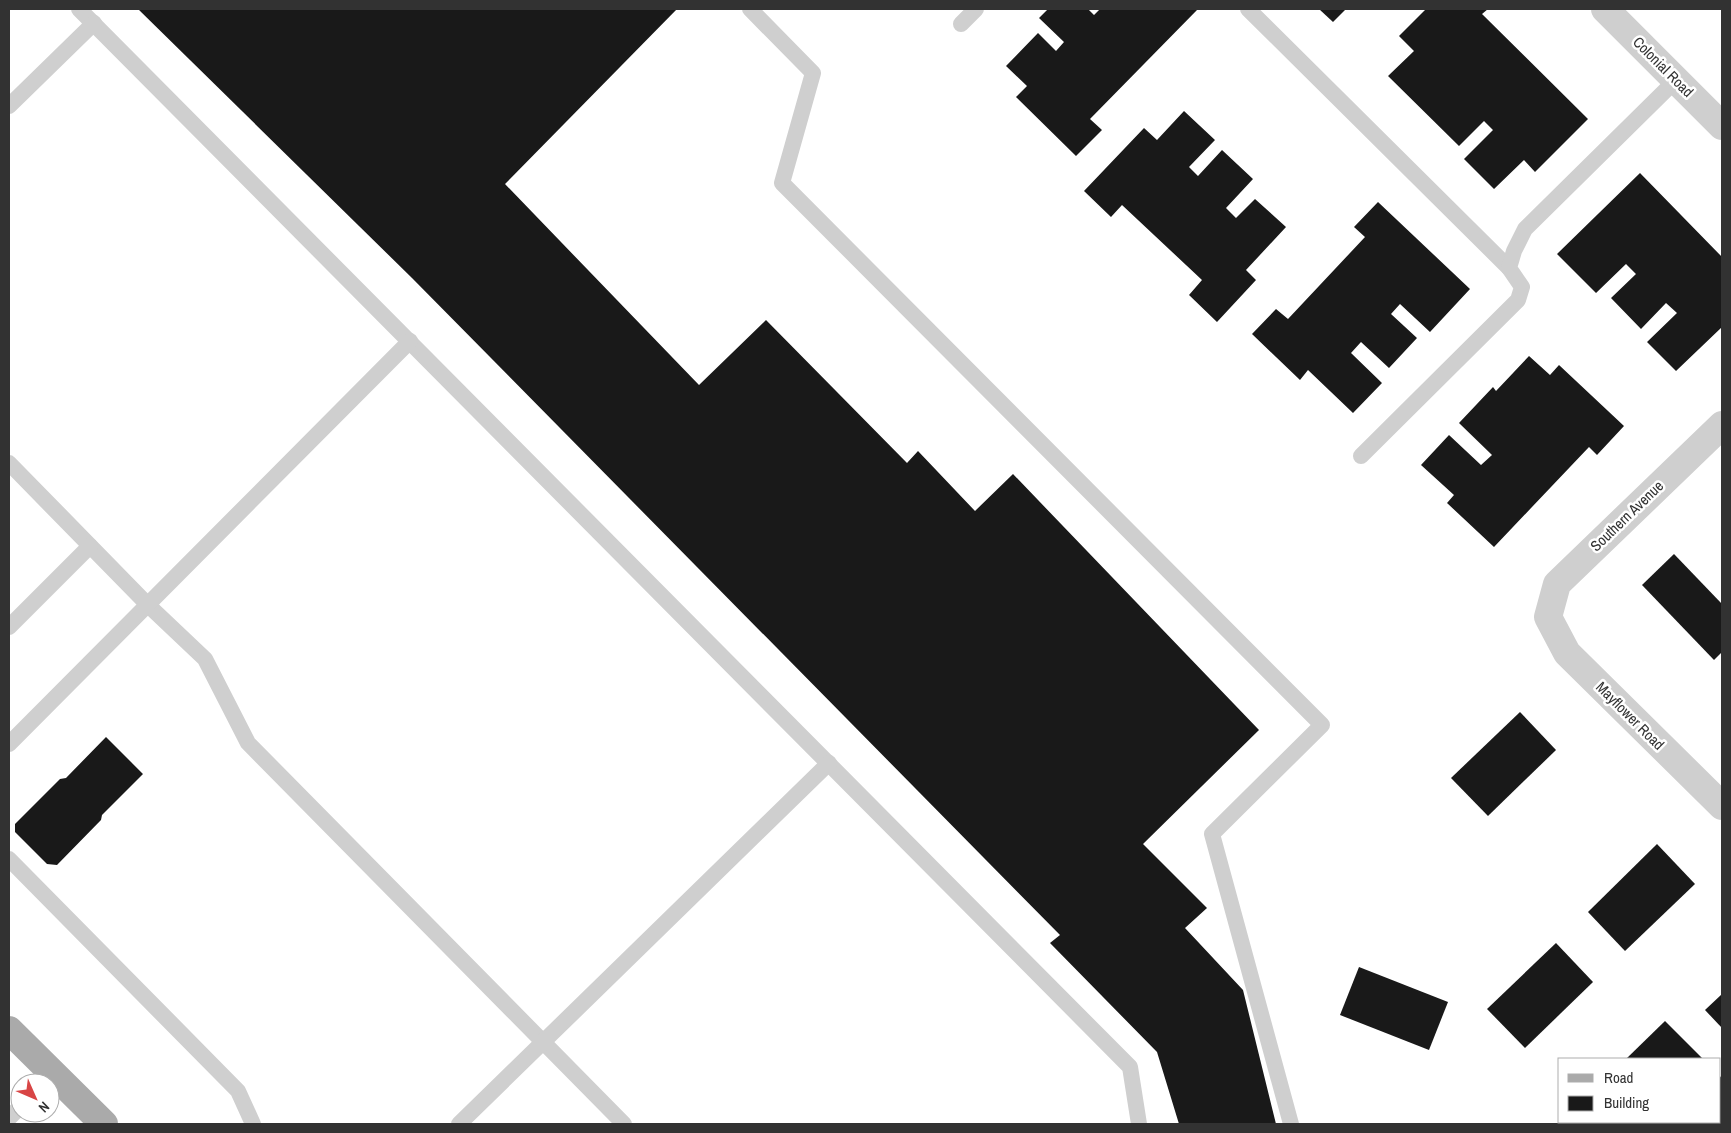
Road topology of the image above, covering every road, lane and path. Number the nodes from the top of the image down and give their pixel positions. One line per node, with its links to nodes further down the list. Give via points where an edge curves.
1 (79, 9): 6 (lane)
2 (750, 9): 33 (lane, via 813,73 782,183 1322,725 1212,834)
3 (976, 9): 7 (lane)
4 (1248, 9): 11 (lane)
5 (1604, 9): 8 (street, Colonial Road)
6 (94, 23): 9 (lane); 12 (lane)
7 (961, 24)
8 (1676, 80): 10 (street, Colonial Road); 11 (lane, via 1525,229)
9 (9, 106)
10 (1722, 126)
11 (1509, 268): 14 (lane, via 1522,287 1518,300)
12 (410, 342): 17 (lane); 21 (lane)
13 (1722, 425): 18 (street, Southern Avenue, via 1557,584)
14 (1361, 456)
15 (9, 463): 16 (lane)
16 (90, 546): 17 (lane); 19 (lane)
17 (148, 605): 20 (lane); 25 (lane, via 205,659 248,743)
18 (1548, 617): 22 (street, Mayflower Road, via 1567,653)
19 (9, 627)
20 (9, 744)
21 (829, 763): 25 (lane); 32 (lane, via 1130,1067)
22 (1722, 806)
23 (9, 859): 29 (lane, via 238,1092)
24 (9, 1030): 26 (main road)
25 (543, 1042): 30 (lane); 31 (lane)
26 (45, 1073)
27 (60, 1087): 28 (main road)
28 (104, 1124)
29 (253, 1124)
30 (459, 1124)
31 (624, 1124)
32 (1139, 1124)
33 (1291, 1124)

